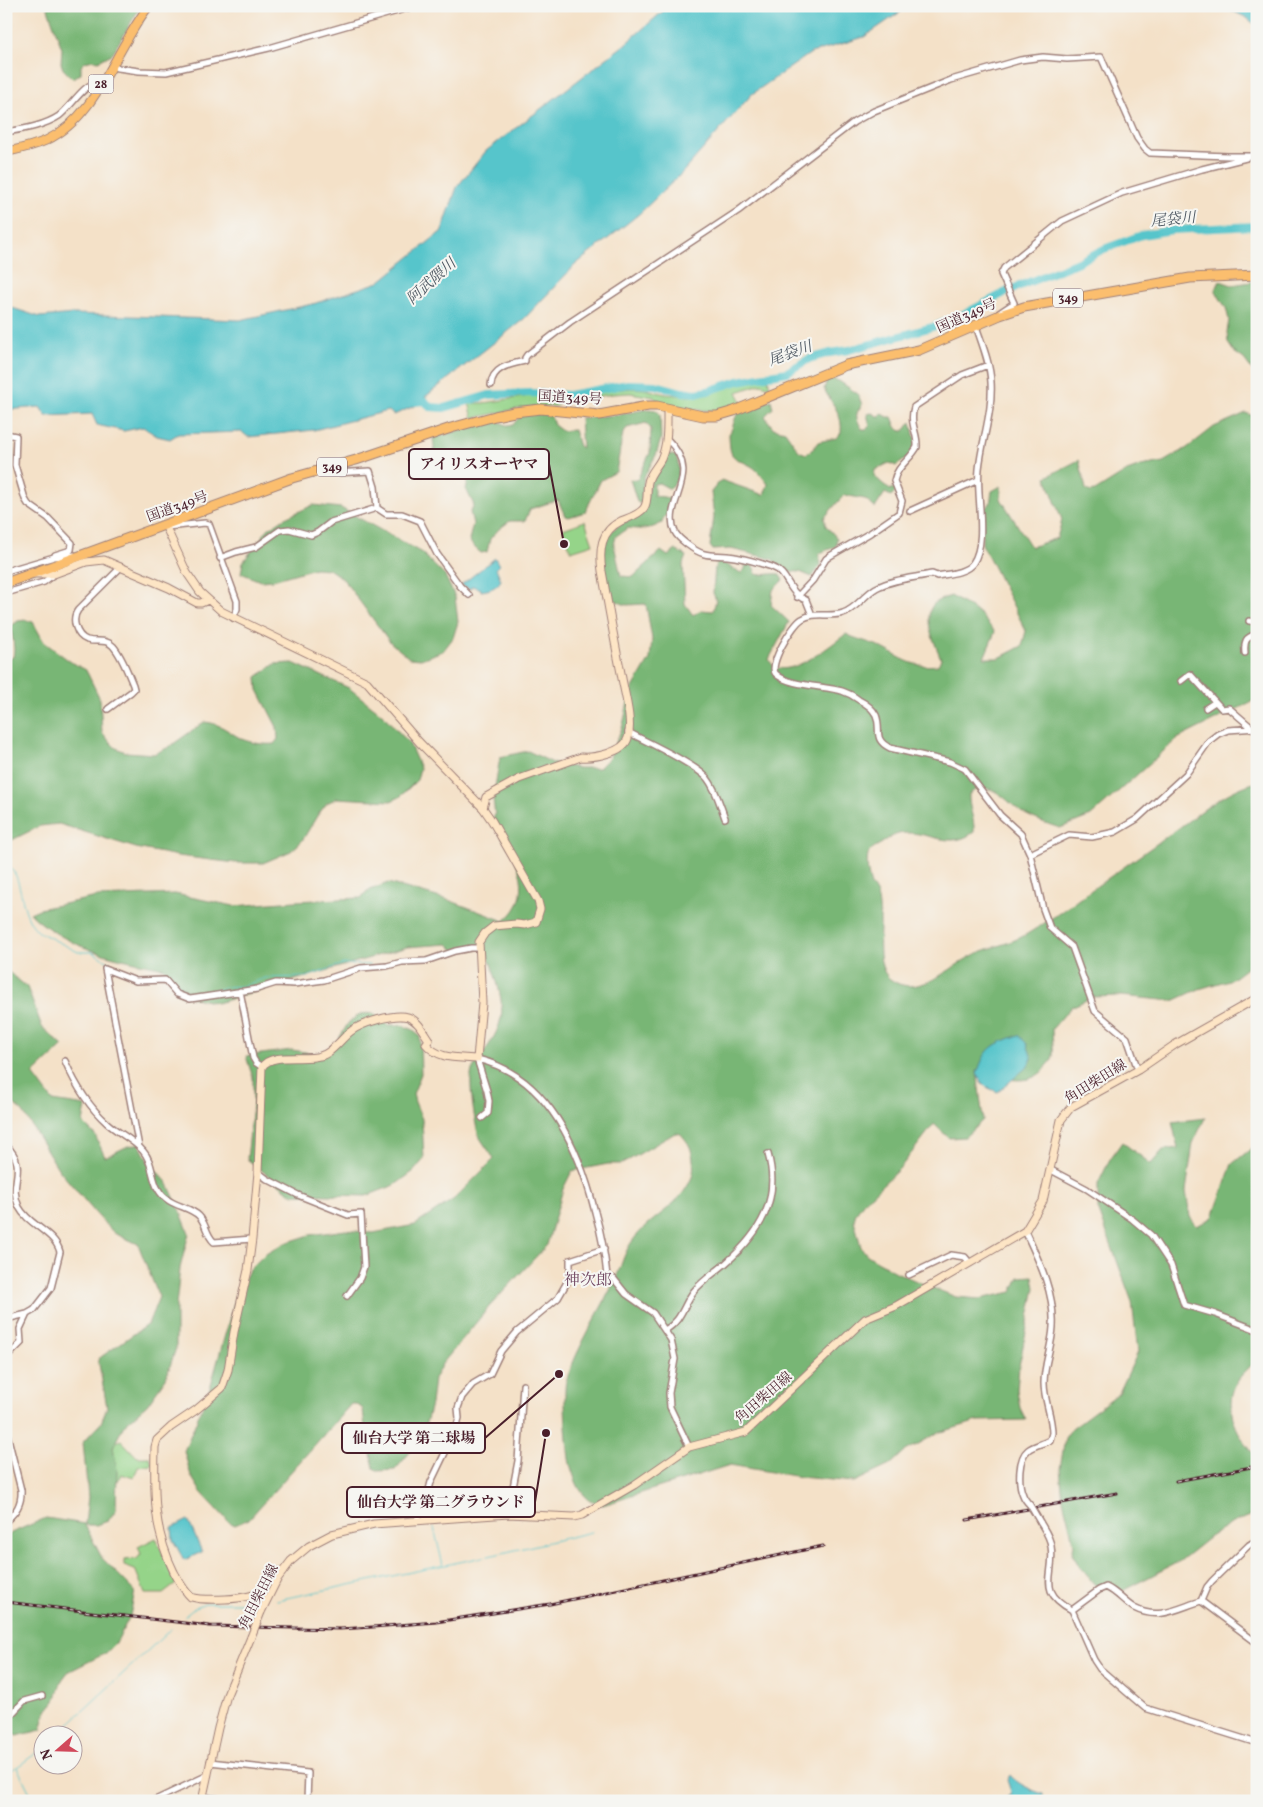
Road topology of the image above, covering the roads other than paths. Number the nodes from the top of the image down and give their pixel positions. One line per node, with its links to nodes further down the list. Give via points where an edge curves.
1 (149, 6): 3 (main road, 28)
2 (415, 6): 3 (street, via 269,48 166,72)
3 (111, 67): 4 (main road, 28)
4 (100, 86): 5 (street, via 89,84 58,117); 6 (main road, 28, via 66,129 40,142)
5 (6, 132)
6 (6, 152)
7 (1255, 156): 9 (street, via 1141,186 1062,222 1004,268 1001,274); 14 (street, via 1150,153 1137,138 1101,56 1020,60 951,80 854,122 738,211 570,322 527,355 526,361 499,370)
8 (1257, 274): 10 (highway, 国道349号 / 349, via 1196,277)
9 (1013, 301): 10 (street); 11 (street)
10 (1027, 306): 11 (highway, 国道349号 / 349)
11 (997, 316): 12 (highway, 国道349号 / 349)
12 (976, 326): 13 (street); 15 (highway, 国道349号 / 349, via 919,350 846,364 728,413 703,416)
13 (988, 365): 19 (street, via 991,391); 34 (street, via 962,375 914,406 917,448 900,467 894,481 902,501 899,512 826,559)
14 (491, 385)
15 (666, 410): 17 (street); 18 (highway, 国道349号 / 349, via 648,406 599,414 548,409 514,412 451,428)
16 (6, 434): 24 (street, via 16,436 16,465 28,504 48,518 72,543 71,550)
17 (667, 439): 34 (street, via 683,464 674,513 674,530 680,538 699,553 734,556 775,568); 47 (street, via 661,459 649,479 644,508 609,530 601,547 600,560 629,714)
18 (320, 471): 20 (street, via 370,471); 22 (highway, 国道349号 / 349, via 292,478)
19 (978, 480): 21 (street); 36 (street, via 979,551 970,567 887,584 845,612)
20 (377, 508): 25 (street, via 331,522 311,535 280,530 256,547); 33 (street, via 386,514 402,514 420,520 437,554)
21 (910, 511)
22 (165, 526): 23 (highway, 国道349号 / 349); 25 (street, via 207,523); 35 (street, via 187,573)
23 (84, 556): 24 (street); 26 (highway, 国道349号 / 349)
24 (54, 557): 28 (street)
25 (220, 558): 37 (street, via 238,606)
26 (63, 563): 29 (highway, 国道349号 / 349); 30 (street)
27 (121, 566): 30 (street, via 104,560 91,560); 35 (street, via 197,603); 45 (street, via 78,610 74,622 87,640 105,641 113,647 133,685 132,692)
28 (6, 572)
29 (34, 574): 30 (street); 31 (highway, 国道349号 / 349)
30 (54, 574): 32 (street, via 44,582)
31 (6, 583)
32 (6, 593)
33 (469, 595)
34 (797, 597): 36 (street, via 806,600)
35 (208, 600): 37 (street)
36 (812, 615): 50 (street, via 801,619 783,644 773,667 775,674 788,681 852,695 875,714 883,744 950,762 965,770 1000,815 1021,834)
37 (233, 618): 48 (street, via 367,682)
38 (1249, 621): 39 (street)
39 (1257, 622)
40 (1257, 634): 41 (street, via 1246,639)
41 (1245, 653)
42 (1181, 681): 43 (street, via 1190,674)
43 (1215, 702): 44 (street); 46 (street, via 1222,708 1229,708)
44 (1206, 708)
45 (108, 709)
46 (1254, 728): 50 (street, via 1228,730 1209,741 1186,774 1137,820 1115,832 1092,837 1069,835)
47 (628, 732): 48 (street, via 625,744 617,750 591,758 580,757 519,779 486,797); 49 (street, via 707,778)
48 (482, 808): 51 (street, via 507,846 540,909 536,922 525,926 494,926 485,933)
49 (725, 818)
50 (1030, 854): 57 (street, via 1050,928 1072,947 1095,1012 1127,1038)
51 (479, 948): 52 (street, via 455,951 426,961 361,968 324,980 276,983); 54 (street, via 482,1003)
52 (240, 991): 56 (street, via 253,1058); 60 (street, via 190,999 177,994 165,980 136,981 105,969)
53 (1257, 998): 57 (street, 角田柴田線, via 1176,1044)
54 (477, 1059): 56 (street, via 432,1052 417,1023 409,1017 390,1016 356,1027 322,1056 275,1059); 58 (street, via 489,1101 488,1113); 66 (street, via 494,1063 517,1077 553,1112 578,1157)
55 (65, 1060): 60 (street, via 80,1092 106,1122)
56 (262, 1067): 63 (street)
57 (1138, 1070): 62 (street, 角田柴田線, via 1071,1107 1061,1120)
58 (482, 1118)
59 (6, 1145): 70 (street, via 17,1160 18,1176 14,1188 20,1209 53,1239 60,1252 52,1288)
60 (139, 1147): 65 (street, via 150,1160 162,1195 199,1216 213,1241)
61 (768, 1154): 72 (street, via 773,1187 760,1224 735,1255 695,1291 673,1326)
62 (1050, 1170): 64 (street, 角田柴田線, via 1043,1201); 73 (street, via 1087,1189 1152,1235 1171,1265 1184,1305)
63 (258, 1172): 65 (street); 69 (street, via 298,1195 348,1215 361,1214 364,1267)
64 (1025, 1231): 67 (street, 角田柴田線); 84 (street, bridge, via 1047,1284 1053,1310 1044,1371 1052,1433 1050,1440 1026,1451 1020,1461 1021,1490 1046,1532 1051,1548 1049,1586 1052,1593)
65 (252, 1239): 82 (street, via 222,1388 157,1440 158,1526 174,1570 183,1588 194,1598 251,1596 263,1588 271,1572)
66 (604, 1249): 72 (street, via 607,1276 653,1313); 80 (street, via 570,1260 570,1277 558,1298 517,1332 500,1351 490,1374 462,1397 455,1432)
67 (970, 1264): 68 (street, via 966,1257 951,1255); 77 (street, 角田柴田線, via 896,1306 866,1319 746,1432)
68 (909, 1275)
69 (347, 1296)
70 (27, 1314): 71 (street); 74 (street, via 20,1329 21,1343)
71 (6, 1318)
72 (665, 1330): 77 (street, via 675,1359 670,1407)
73 (1257, 1330)
74 (6, 1358)
75 (523, 1385): 78 (street, via 518,1461)
76 (6, 1430): 79 (street, via 22,1500)
77 (689, 1446): 78 (street, 角田柴田線, via 634,1485 582,1515 566,1518)
78 (508, 1514): 80 (street, 角田柴田線)
79 (6, 1521)
80 (416, 1521): 82 (street, 角田柴田線, via 364,1525 332,1534 300,1552)
81 (1257, 1540): 83 (street, via 1212,1581)
82 (283, 1571): 89 (street, 角田柴田線, bridge, via 261,1612 227,1695)
83 (1201, 1601): 84 (street, via 1153,1614 1134,1608 1106,1587); 85 (street)
84 (1072, 1610): 88 (street, via 1100,1669 1145,1708)
85 (1257, 1643)
86 (42, 1696): 87 (street, via 24,1701)
87 (6, 1720)
88 (1257, 1743)
89 (210, 1762): 90 (street, 角田柴田線); 94 (street, via 308,1773)
90 (208, 1775): 91 (street, 角田柴田線); 92 (street)
91 (202, 1799): 93 (street)
92 (153, 1801)
93 (238, 1801)
94 (307, 1801)

